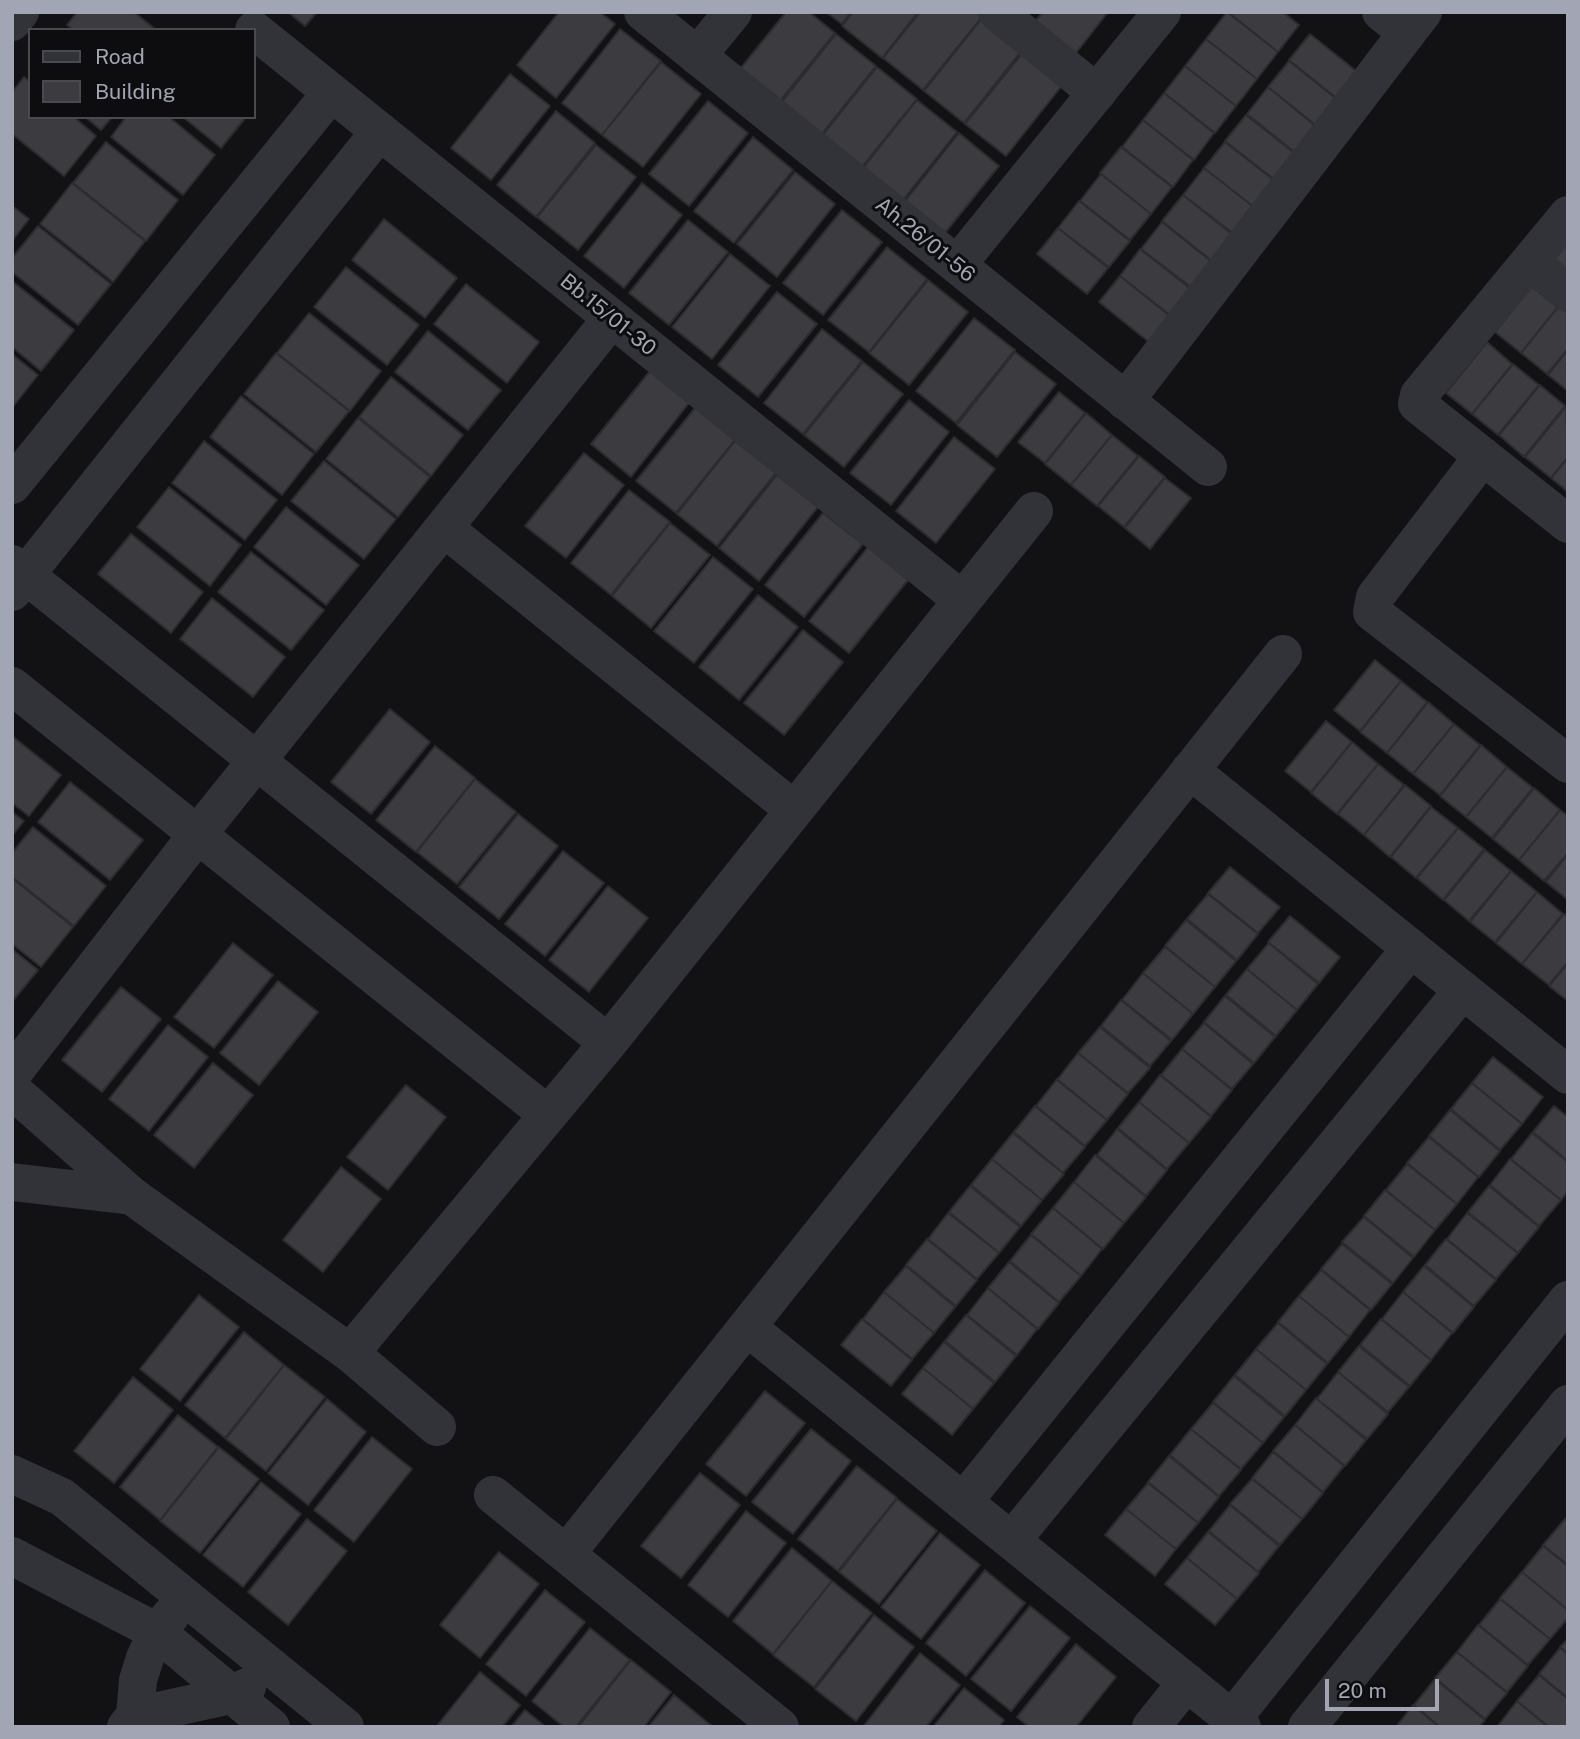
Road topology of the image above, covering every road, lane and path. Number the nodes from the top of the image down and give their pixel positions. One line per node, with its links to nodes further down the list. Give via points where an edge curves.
1 (20, 12): 8 (street)
2 (231, 12): 9 (street, Bb.15/01-30)
3 (643, 12): 11 (street, Ah.26/01-56)
4 (733, 12): 11 (street)
5 (997, 12): 13 (street)
6 (1163, 12): 13 (street)
7 (1404, 19): 20 (street)
8 (12, 22)
9 (251, 28)
10 (256, 32): 12 (street, Bb.15/01-30)
11 (697, 56): 17 (street, Ah.26/01-56)
12 (331, 93): 14 (street, Bb.15/01-30); 23 (street)
13 (1097, 93): 17 (street)
14 (380, 131): 19 (street, Bb.15/01-30); 27 (street)
15 (1568, 215): 16 (street)
16 (1530, 262): 18 (street); 21 (street, via 1419,395 1417,404)
17 (957, 265): 20 (street, Ah.26/01-56)
18 (1568, 293)
19 (612, 318): 26 (street); 28 (street, Bb.15/01-30)
20 (1125, 401): 22 (street, Ah.26/01-56)
21 (1483, 456): 25 (street); 32 (street, via 1375,597 1372,612)
22 (1208, 467)
23 (12, 485)
24 (1034, 511): 28 (street)
25 (1568, 524)
26 (444, 528): 31 (street); 34 (street)
27 (17, 577): 31 (street)
28 (962, 600): 34 (street)
29 (1283, 654): 33 (street)
30 (12, 686): 35 (street)
31 (259, 762): 35 (street); 38 (street)
32 (1568, 764)
33 (1190, 771): 36 (street); 46 (street)
34 (793, 809): 38 (street)
35 (197, 835): 39 (street); 42 (street)
36 (1411, 948): 37 (street); 52 (street)
37 (1463, 990): 40 (street); 53 (street)
38 (608, 1042): 42 (street)
39 (12, 1073)
40 (1568, 1074)
41 (12, 1090): 44 (street)
42 (547, 1114): 47 (street)
43 (12, 1182): 44 (street)
44 (132, 1196): 47 (street)
45 (1568, 1300): 62 (street)
46 (747, 1327): 52 (street); 54 (street)
47 (350, 1353): 49 (street)
48 (1568, 1404): 67 (street)
49 (437, 1427)
50 (12, 1474): 56 (street, via 62,1497)
51 (492, 1494): 54 (street)
52 (963, 1502): 53 (street)
53 (1012, 1540): 59 (street)
54 (566, 1554): 65 (street)
55 (12, 1556): 57 (street)
56 (186, 1598): 57 (street); 58 (street)
57 (157, 1632): 60 (street); 61 (street, via 138,1680)
58 (278, 1672): 60 (street); 64 (street)
59 (1187, 1682): 62 (street); 66 (street)
60 (231, 1695): 61 (street); 63 (street)
61 (130, 1721)
62 (1238, 1723)
63 (271, 1727)
64 (345, 1727)
65 (780, 1727)
66 (1151, 1727)
67 (1307, 1727)

